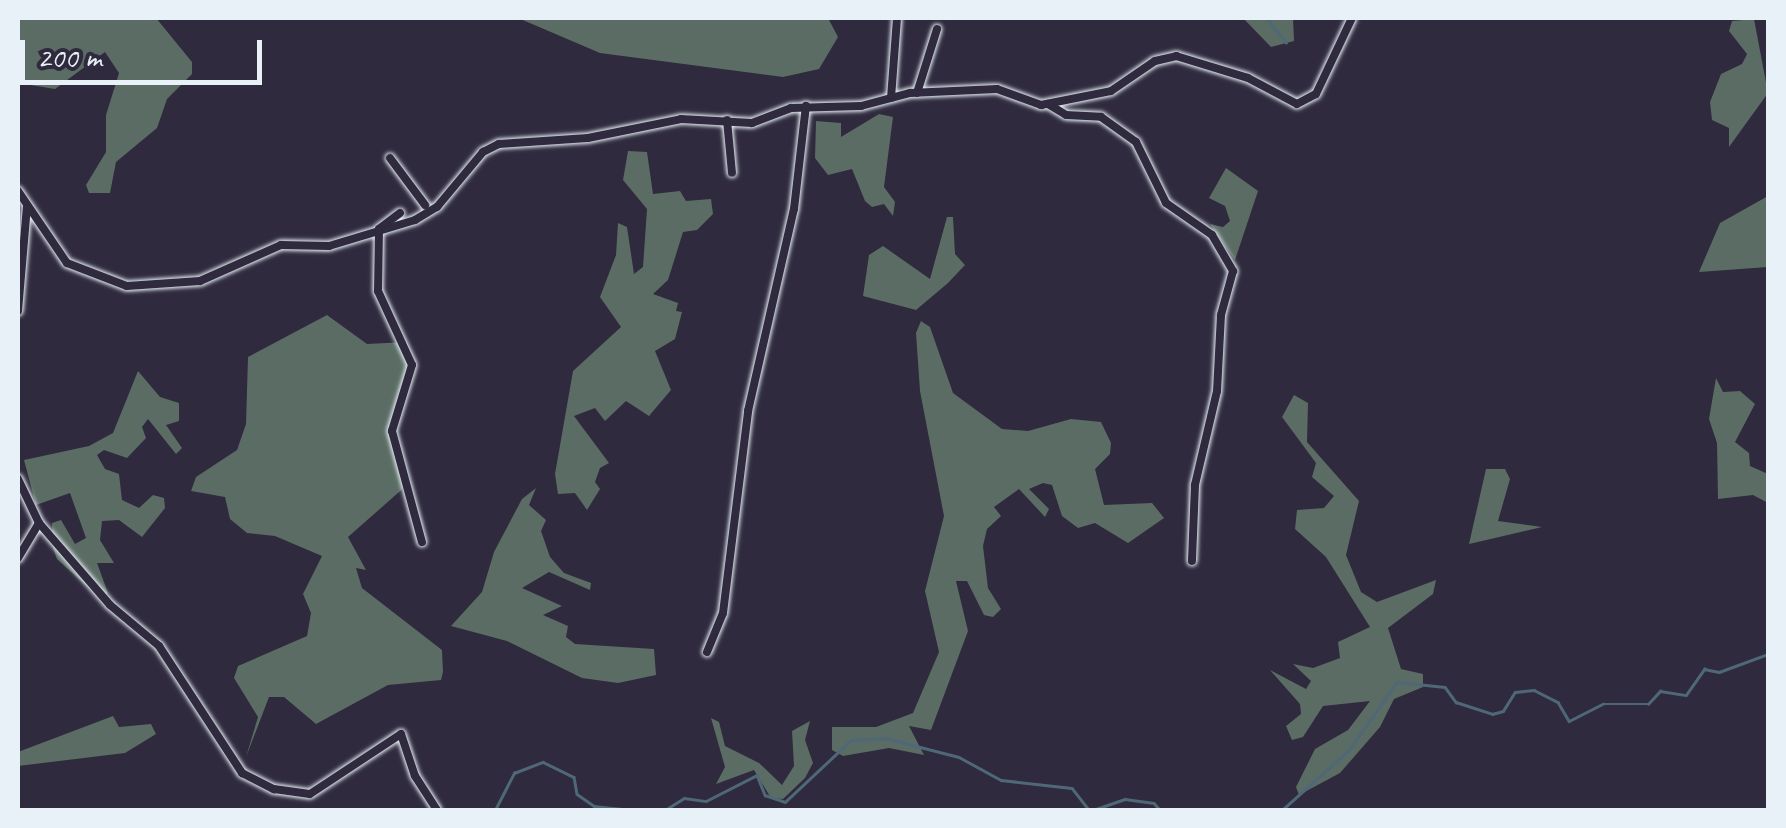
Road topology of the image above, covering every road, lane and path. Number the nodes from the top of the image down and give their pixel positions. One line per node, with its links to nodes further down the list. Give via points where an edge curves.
1 (897, 18): 5 (street)
2 (1352, 18): 6 (street, via 1316,94 1297,104 1248,78 1176,56 1155,61 1111,91)
3 (937, 29): 4 (street)
4 (916, 93): 5 (street); 6 (street, via 997,90)
5 (890, 98): 7 (street)
6 (1048, 104): 21 (street, via 1066,115 1100,117 1130,137 1166,202 1212,235 1233,271 1222,315 1217,391 1195,484)
7 (806, 106): 8 (street, via 752,123); 22 (street, via 794,209 748,411 723,613)
8 (727, 120): 10 (street); 15 (street, via 681,119 588,138 490,147 437,207)
9 (390, 158): 12 (street)
10 (732, 173)
11 (18, 191): 13 (street)
12 (425, 205)
13 (27, 207): 15 (street, via 67,264 133,286 200,281 282,246 329,246); 16 (street)
14 (400, 213): 15 (street)
15 (378, 234): 19 (street, via 378,291 412,364 392,432)
16 (18, 312)
17 (18, 480): 18 (street)
18 (39, 524): 20 (street); 23 (street, via 110,605 159,646 242,774 274,790 310,794 401,734 415,776)
19 (422, 542)
20 (18, 558)
21 (1192, 561)
22 (707, 652)
23 (437, 810)

